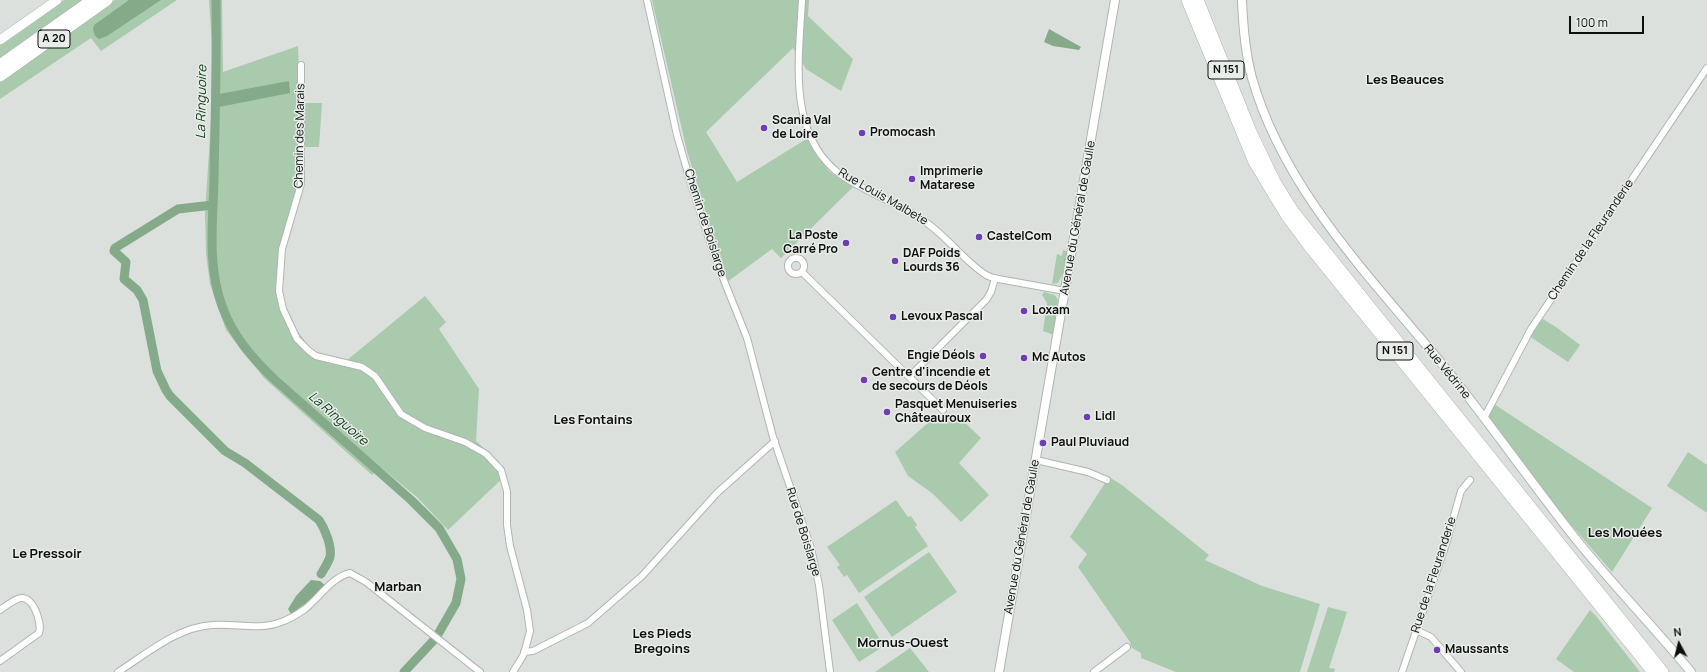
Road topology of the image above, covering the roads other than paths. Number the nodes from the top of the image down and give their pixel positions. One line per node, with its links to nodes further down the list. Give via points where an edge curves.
1 (57, 0): 10 (main road)
2 (92, 0): 11 (highway, A 20)
3 (107, 0): 14 (highway, A 20)
4 (647, 0): 21 (street, Chemin de Boislarge, via 681,149 716,263 747,338)
5 (802, 0): 16 (street, Rue Louis Malbete, via 800,95 810,133 823,156 836,171 849,180 926,222 982,272)
6 (1116, 0): 17 (street, Avenue du Général de Gaulle)
7 (1187, 0): 38 (highway, N 151, via 1254,162 1286,215)
8 (1198, 0): 39 (highway, N 151, via 1251,132 1275,182 1294,211)
9 (1242, 0): 20 (street, Rue Védrine, via 1246,47 1252,76 1268,124 1280,150 1314,204 1366,274)
10 (0, 40)
11 (0, 65)
12 (301, 65): 28 (street, Chemin des Marais, via 301,184 287,226 279,264 279,291 288,322 297,339 316,356 362,367 375,376 401,414 411,421 465,442 486,454 501,470 507,491 510,546 530,631)
13 (1707, 68): 20 (street, Chemin de la Fleuranderie, via 1534,323)
14 (0, 76)
15 (802, 272): 18 (street)
16 (995, 278): 17 (street, Rue Louis Malbete); 18 (street, via 986,300)
17 (1065, 291): 22 (street, Avenue du Général de Gaulle)
18 (910, 376): 19 (street)
19 (943, 410)
20 (1484, 418): 40 (street, Rue Védrine, via 1576,539)
21 (775, 442): 28 (street, via 717,493 642,576 588,623 533,651); 33 (street, Rue de Boislarge, via 817,570)
22 (1036, 460): 23 (street, via 1088,472); 34 (street, Avenue du Général de Gaulle)
23 (1107, 480)
24 (1470, 480): 26 (street, Rue de la Fleuranderie, via 1461,491 1446,544)
25 (0, 610): 29 (street, via 15,600 28,599 32,602 40,628 39,633)
26 (1416, 630): 36 (street, Rue de la Fleuranderie); 37 (street, via 1430,636)
27 (1127, 647): 35 (street)
28 (524, 652): 32 (street, Chemin des Marais)
29 (0, 661)
30 (118, 672): 31 (street, via 171,639 199,627 254,627 282,622 306,608 337,580 350,573 366,582)
31 (480, 672)
32 (513, 672)
33 (830, 672)
34 (999, 672)
35 (1094, 672)
36 (1402, 672)
37 (1461, 672)
38 (1653, 672)
39 (1664, 672)
40 (1691, 672)

